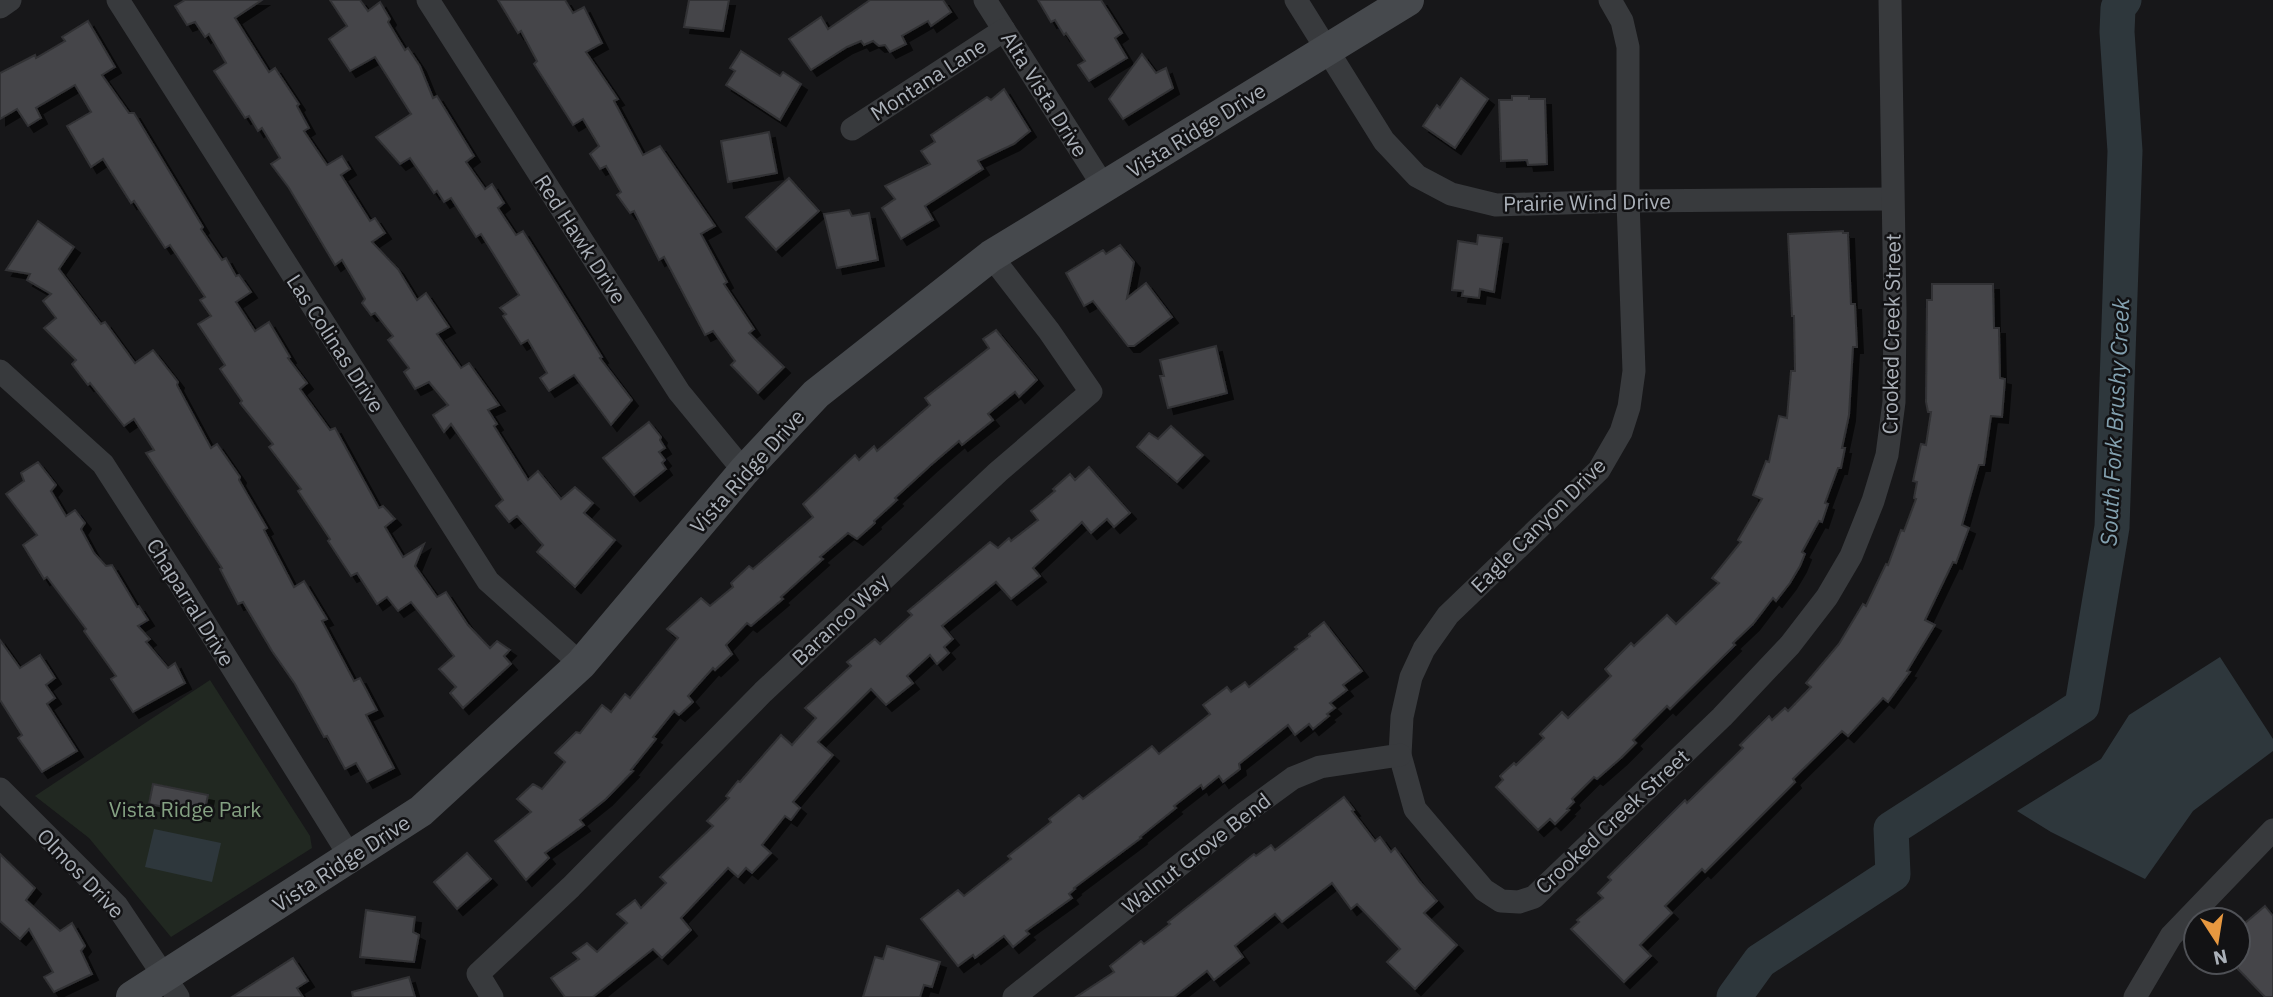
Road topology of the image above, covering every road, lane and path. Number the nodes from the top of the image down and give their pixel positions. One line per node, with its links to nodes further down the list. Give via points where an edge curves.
1 (10, 0): 9 (street)
2 (118, 0): 19 (street, Las Colinas Drive, via 488,582)
3 (428, 0): 18 (street, Red Hawk Drive, via 679,392)
4 (985, 0): 10 (street, Alta Vista Drive)
5 (1296, 0): 11 (street, Prairie Wind Drive)
6 (1408, 0): 11 (street, Vista Ridge Drive)
7 (1610, 0): 15 (street, Eagle Canyon Drive, via 1622,21 1628,47)
8 (1890, 0): 14 (street, Crooked Creek Street)
9 (0, 7)
10 (1004, 30): 12 (street, Montana Lane); 13 (street, Alta Vista Drive)
11 (1328, 49): 13 (street, Vista Ridge Drive); 15 (street, Prairie Wind Drive, via 1384,141 1417,176 1451,194 1496,205)
12 (852, 129)
13 (1104, 187): 16 (street, Vista Ridge Drive)
14 (1892, 199): 15 (street, Prairie Wind Drive); 24 (street, Crooked Creek Street, via 1894,402 1887,455 1851,556 1790,645 1731,708 1534,897)
15 (1628, 201): 20 (street, Eagle Canyon Drive, via 1634,371 1621,432 1599,470 1448,615 1424,649 1411,677)
16 (991, 256): 18 (street, Vista Ridge Drive, via 816,394); 27 (street, Baranco Way, via 1091,392 998,472 763,692 571,887 478,974)
17 (0, 371): 23 (street, Chaparral Drive, via 103,464)
18 (744, 471): 19 (street, Vista Ridge Drive)
19 (581, 664): 23 (street, Vista Ridge Drive, via 422,811)
20 (1400, 755): 24 (street, Eagle Canyon Drive, via 1415,809 1435,834 1484,890 1501,901); 28 (street, Walnut Grove Bend, via 1320,767 1293,778)
21 (0, 789): 25 (street, Olmos Drive, via 117,906)
22 (2269, 841): 29 (street, via 2171,936)
23 (351, 858): 25 (street, Vista Ridge Drive)
24 (1519, 902)
25 (171, 987): 26 (street, Vista Ridge Drive)
26 (132, 997)
27 (492, 997)
28 (1014, 997)
29 (2135, 997)

